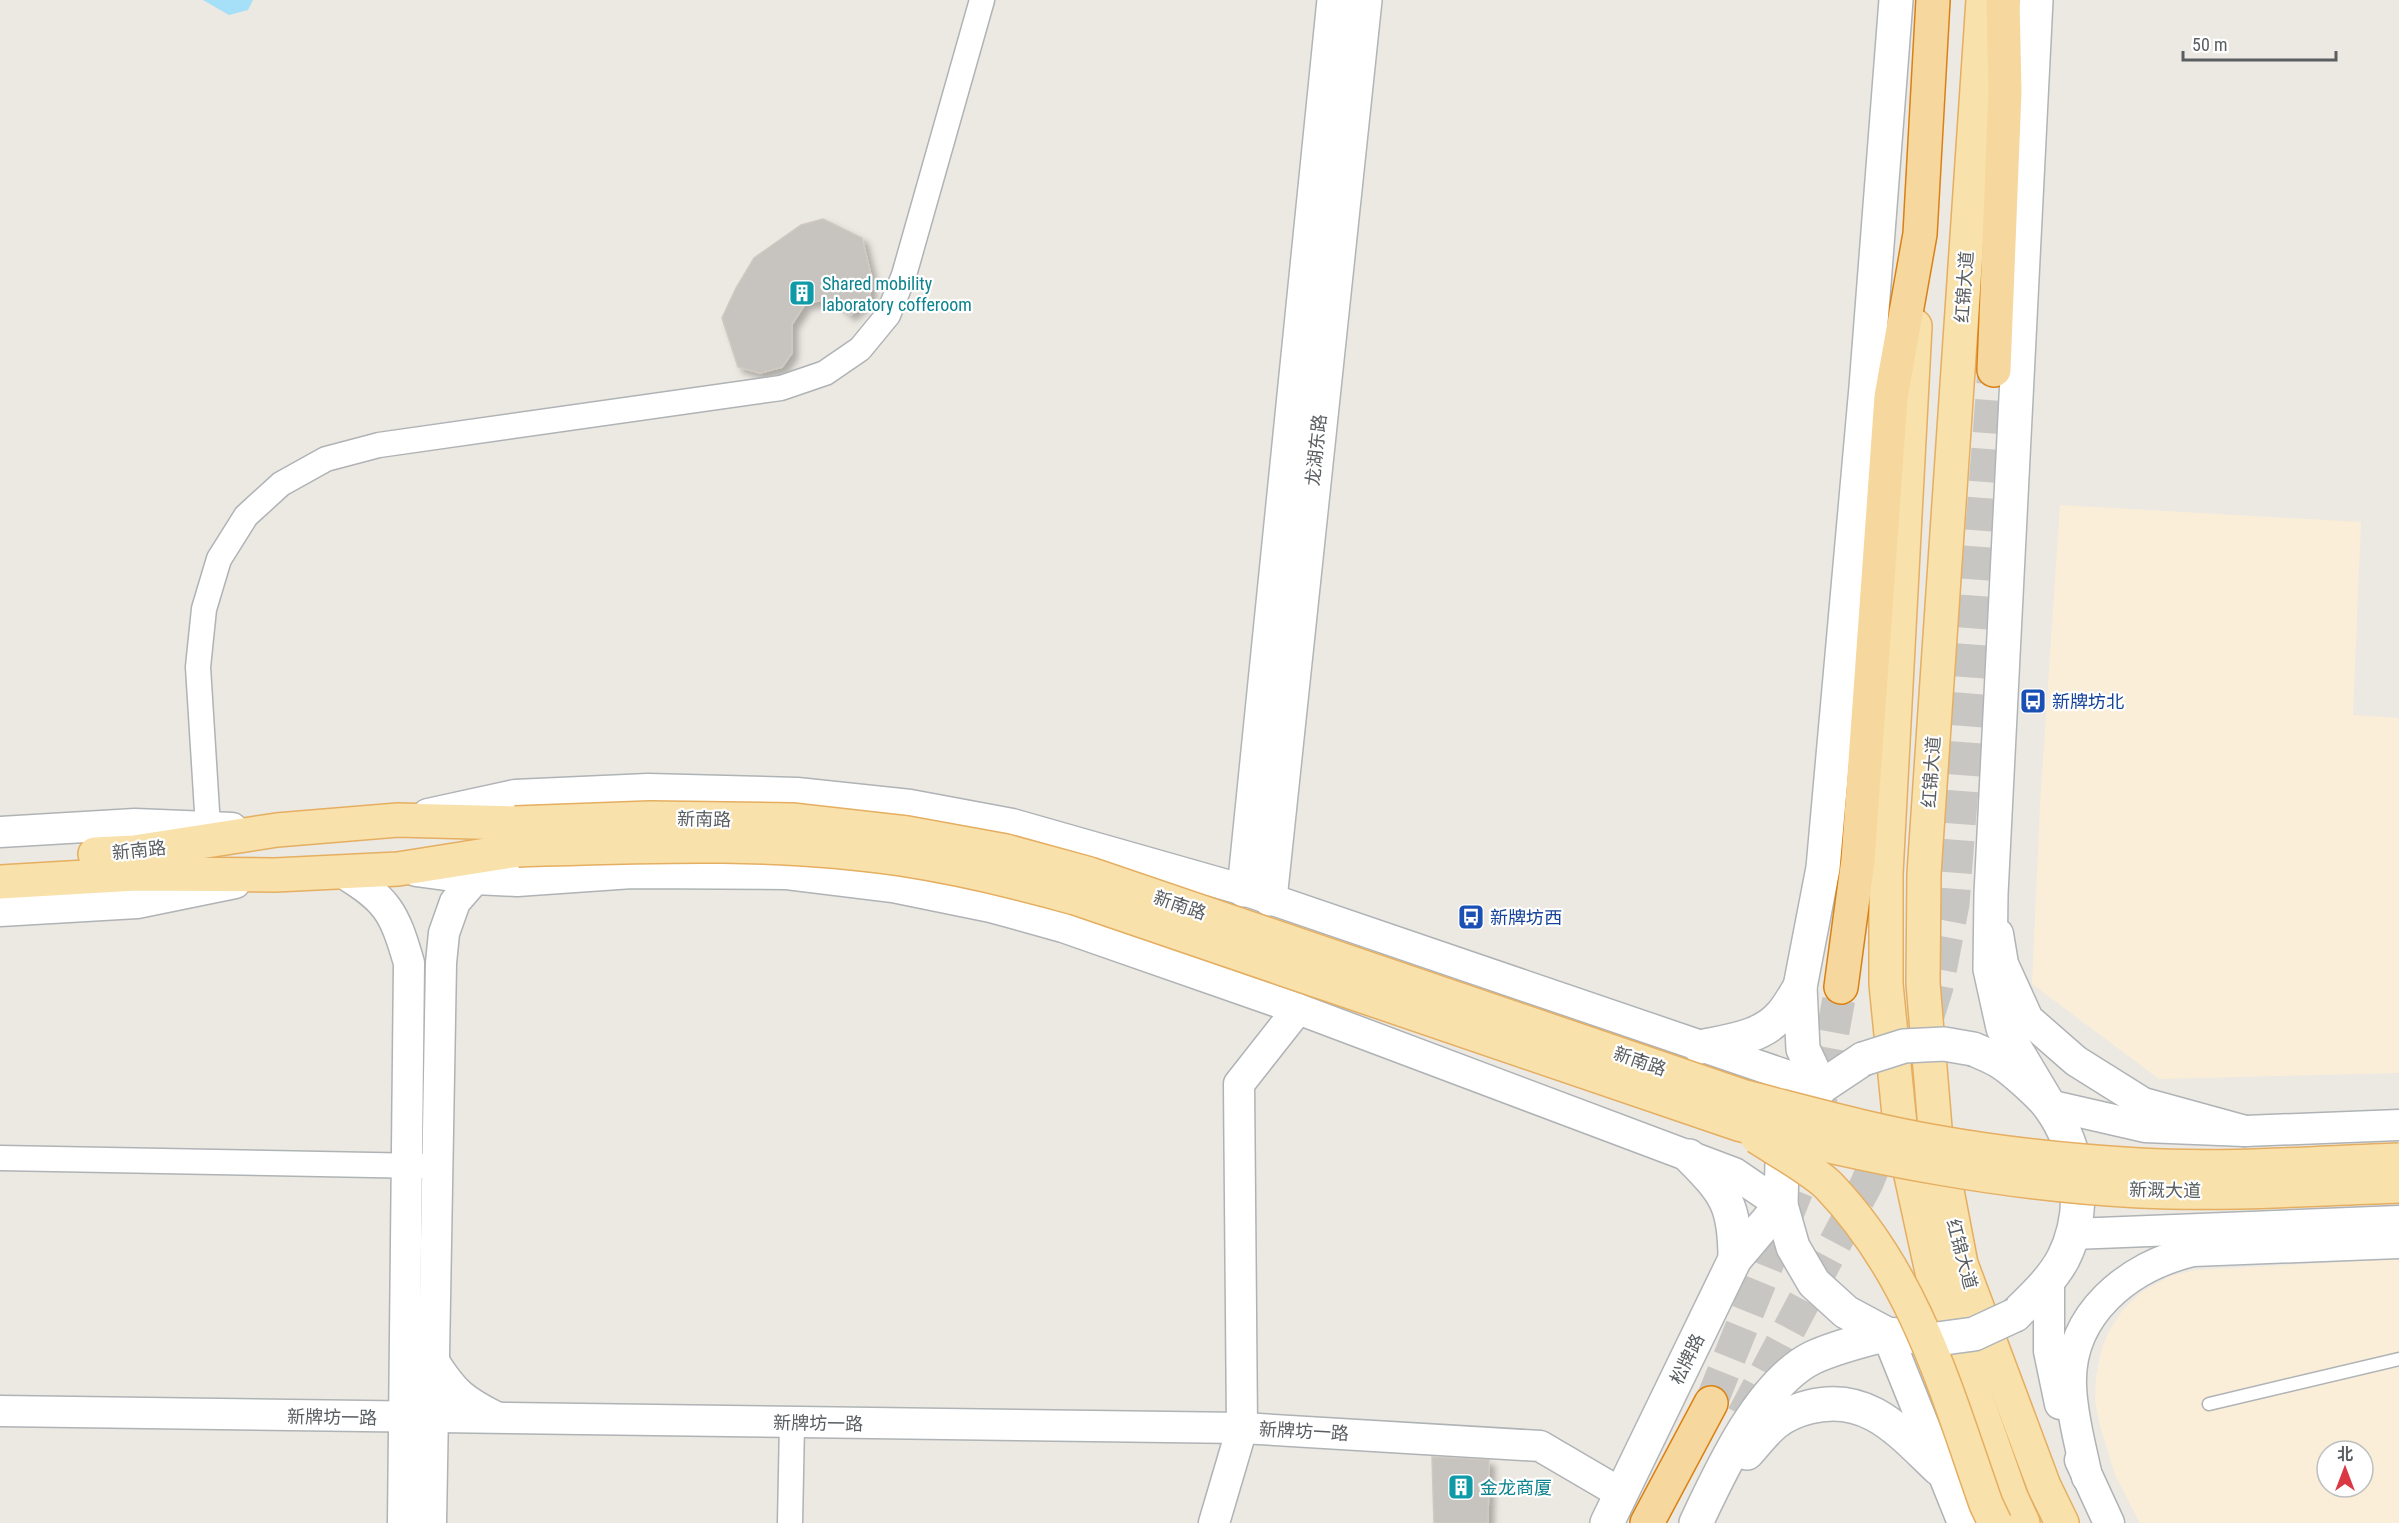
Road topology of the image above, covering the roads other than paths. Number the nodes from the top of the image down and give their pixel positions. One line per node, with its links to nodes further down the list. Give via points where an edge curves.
1 (982, 0): 12 (street, via 904,275 888,315 860,349 825,373 781,388 379,445 326,459 281,484 246,516 219,559 204,609 198,667)
2 (1334, 0): 24 (main road, 龙湖东路)
3 (1365, 0): 24 (main road, 龙湖东路)
4 (1896, 0): 26 (main road, via 1823,868)
5 (1933, 0): 9 (highway, 红锦大道)
6 (1983, 0): 77 (main road, 红锦大道, via 1924,874 1923,983 1935,1128 1961,1264 2044,1486)
7 (2003, 0): 10 (highway, 红锦大道, via 2005,90)
8 (2036, 0): 23 (main road)
9 (1920, 234): 27 (highway, 红锦大道, via 1891,397 1858,860); 76 (main road, 红锦大道, via 1886,874 1886,984 1900,1125 1932,1272)
10 (1994, 370)
11 (398, 820): 13 (main road, 新南路); 15 (main road, 新南路); 24 (street, 新南路, via 515,795 648,789 797,793 910,805 1012,824)
12 (208, 827): 13 (street, 新南路); 14 (street, 新南路, via 135,824)
13 (277, 830): 17 (main road, 新南路)
14 (0, 832)
15 (516, 836): 18 (main road, 新南路); 32 (main road, 新南路, bridge, via 646,846 791,849 900,859 997,877 1075,898); 35 (main road, 新南路, bridge, via 650,818 792,820 907,833 1006,851 1090,874 1745,1096 1845,1123)
16 (0, 859): 17 (main road, 新南路)
17 (135, 863): 20 (main road, 新南路); 22 (main road, 新南路)
18 (398, 869): 19 (main road, 新南路); 21 (street, 新南路)
19 (340, 871): 20 (main road, 新南路); 39 (street, via 366,886 387,907 409,963)
20 (275, 875): 25 (street, 新南路, via 137,903)
21 (475, 879): 28 (street, 新南路, via 517,881 632,873 787,874 892,887 991,907 1063,927); 40 (street, via 455,902 444,933)
22 (0, 882)
23 (1991, 894): 31 (main road, via 1990,969 2003,1028); 34 (street, via 2003,964 2028,1019 2076,1061 2143,1103)
24 (1257, 895): 29 (street, 新南路)
25 (0, 911)
26 (1800, 987): 29 (main road, via 1781,1016 1762,1031); 30 (main road, via 1803,1049)
27 (1841, 987)
28 (1298, 1009): 36 (street, 新南路); 62 (street, via 1239,1084)
29 (1700, 1047): 30 (street, 新南路)
30 (1821, 1087): 31 (main road, bridge, via 1863,1059 1904,1046 1944,1044 1973,1049 2002,1063); 42 (main road, via 1792,1129 1782,1163)
31 (2049, 1105): 34 (street, via 2145,1127); 45 (main road, via 2070,1145 2078,1189)
32 (1738, 1124): 35 (main road, 新南路, bridge, via 1839,1150); 75 (main road, bridge, via 1827,1185 1869,1235 1903,1287 1935,1357)
33 (2399, 1125): 34 (street)
34 (2245, 1131)
35 (1933, 1155): 38 (main road, 新溉大道, bridge, via 2040,1157 2142,1165); 41 (main road, 新溉大道, bridge, via 2041,1183 2142,1191)
36 (1689, 1156): 42 (street, 新南路, via 1734,1173); 48 (main road, via 1717,1184 1729,1205 1735,1229)
37 (0, 1158): 39 (street)
38 (2399, 1160)
39 (406, 1166): 40 (street); 52 (street)
40 (438, 1166): 53 (street)
41 (2399, 1186)
42 (1781, 1205): 48 (main road, 松牌路); 50 (main road, via 1793,1247 1814,1283 1845,1312)
43 (2399, 1221): 44 (street)
44 (2155, 1231): 45 (street); 47 (street)
45 (2073, 1234): 49 (main road)
46 (2399, 1243): 47 (street)
47 (2257, 1248): 64 (street, via 2169,1256 2124,1282 2088,1317 2073,1358 2071,1384)
48 (1735, 1259): 66 (main road, 松牌路)
49 (2049, 1281): 50 (main road, bridge, via 2015,1315 1974,1334 1937,1340); 64 (street, via 2049,1351 2061,1409)
50 (1887, 1334): 63 (street); 65 (main road, via 1811,1359 1784,1378 1758,1408)
51 (2399, 1359): 55 (lane)
52 (404, 1361): 57 (street, via 389,1386 371,1402); 58 (street)
53 (435, 1364): 59 (street); 60 (street, via 450,1386 469,1403)
54 (1711, 1403): 72 (highway)
55 (2209, 1404)
56 (0, 1411): 57 (street, 新牌坊一路)
57 (341, 1417): 58 (street, 新牌坊一路)
58 (404, 1418): 59 (street, 新牌坊一路); 67 (street)
59 (434, 1418): 60 (street, 新牌坊一路); 68 (street)
60 (499, 1418): 61 (street, 新牌坊一路)
61 (792, 1423): 62 (street, 新牌坊一路); 69 (street)
62 (1242, 1428): 66 (street, 新牌坊一路, via 1540,1446); 70 (street)
63 (1939, 1468): 65 (main road, via 1873,1412 1847,1404 1822,1404 1797,1410 1776,1422); 74 (street)
64 (2087, 1477): 78 (street)
65 (1712, 1489): 73 (main road)
66 (1622, 1494): 71 (main road, 松牌路)
67 (402, 1523)
68 (431, 1523)
69 (790, 1523)
70 (1214, 1523)
71 (1607, 1523)
72 (1647, 1523)
73 (1696, 1523)
74 (1963, 1523)
75 (1995, 1523)
76 (2023, 1523)
77 (2062, 1523)
78 (2109, 1523)

